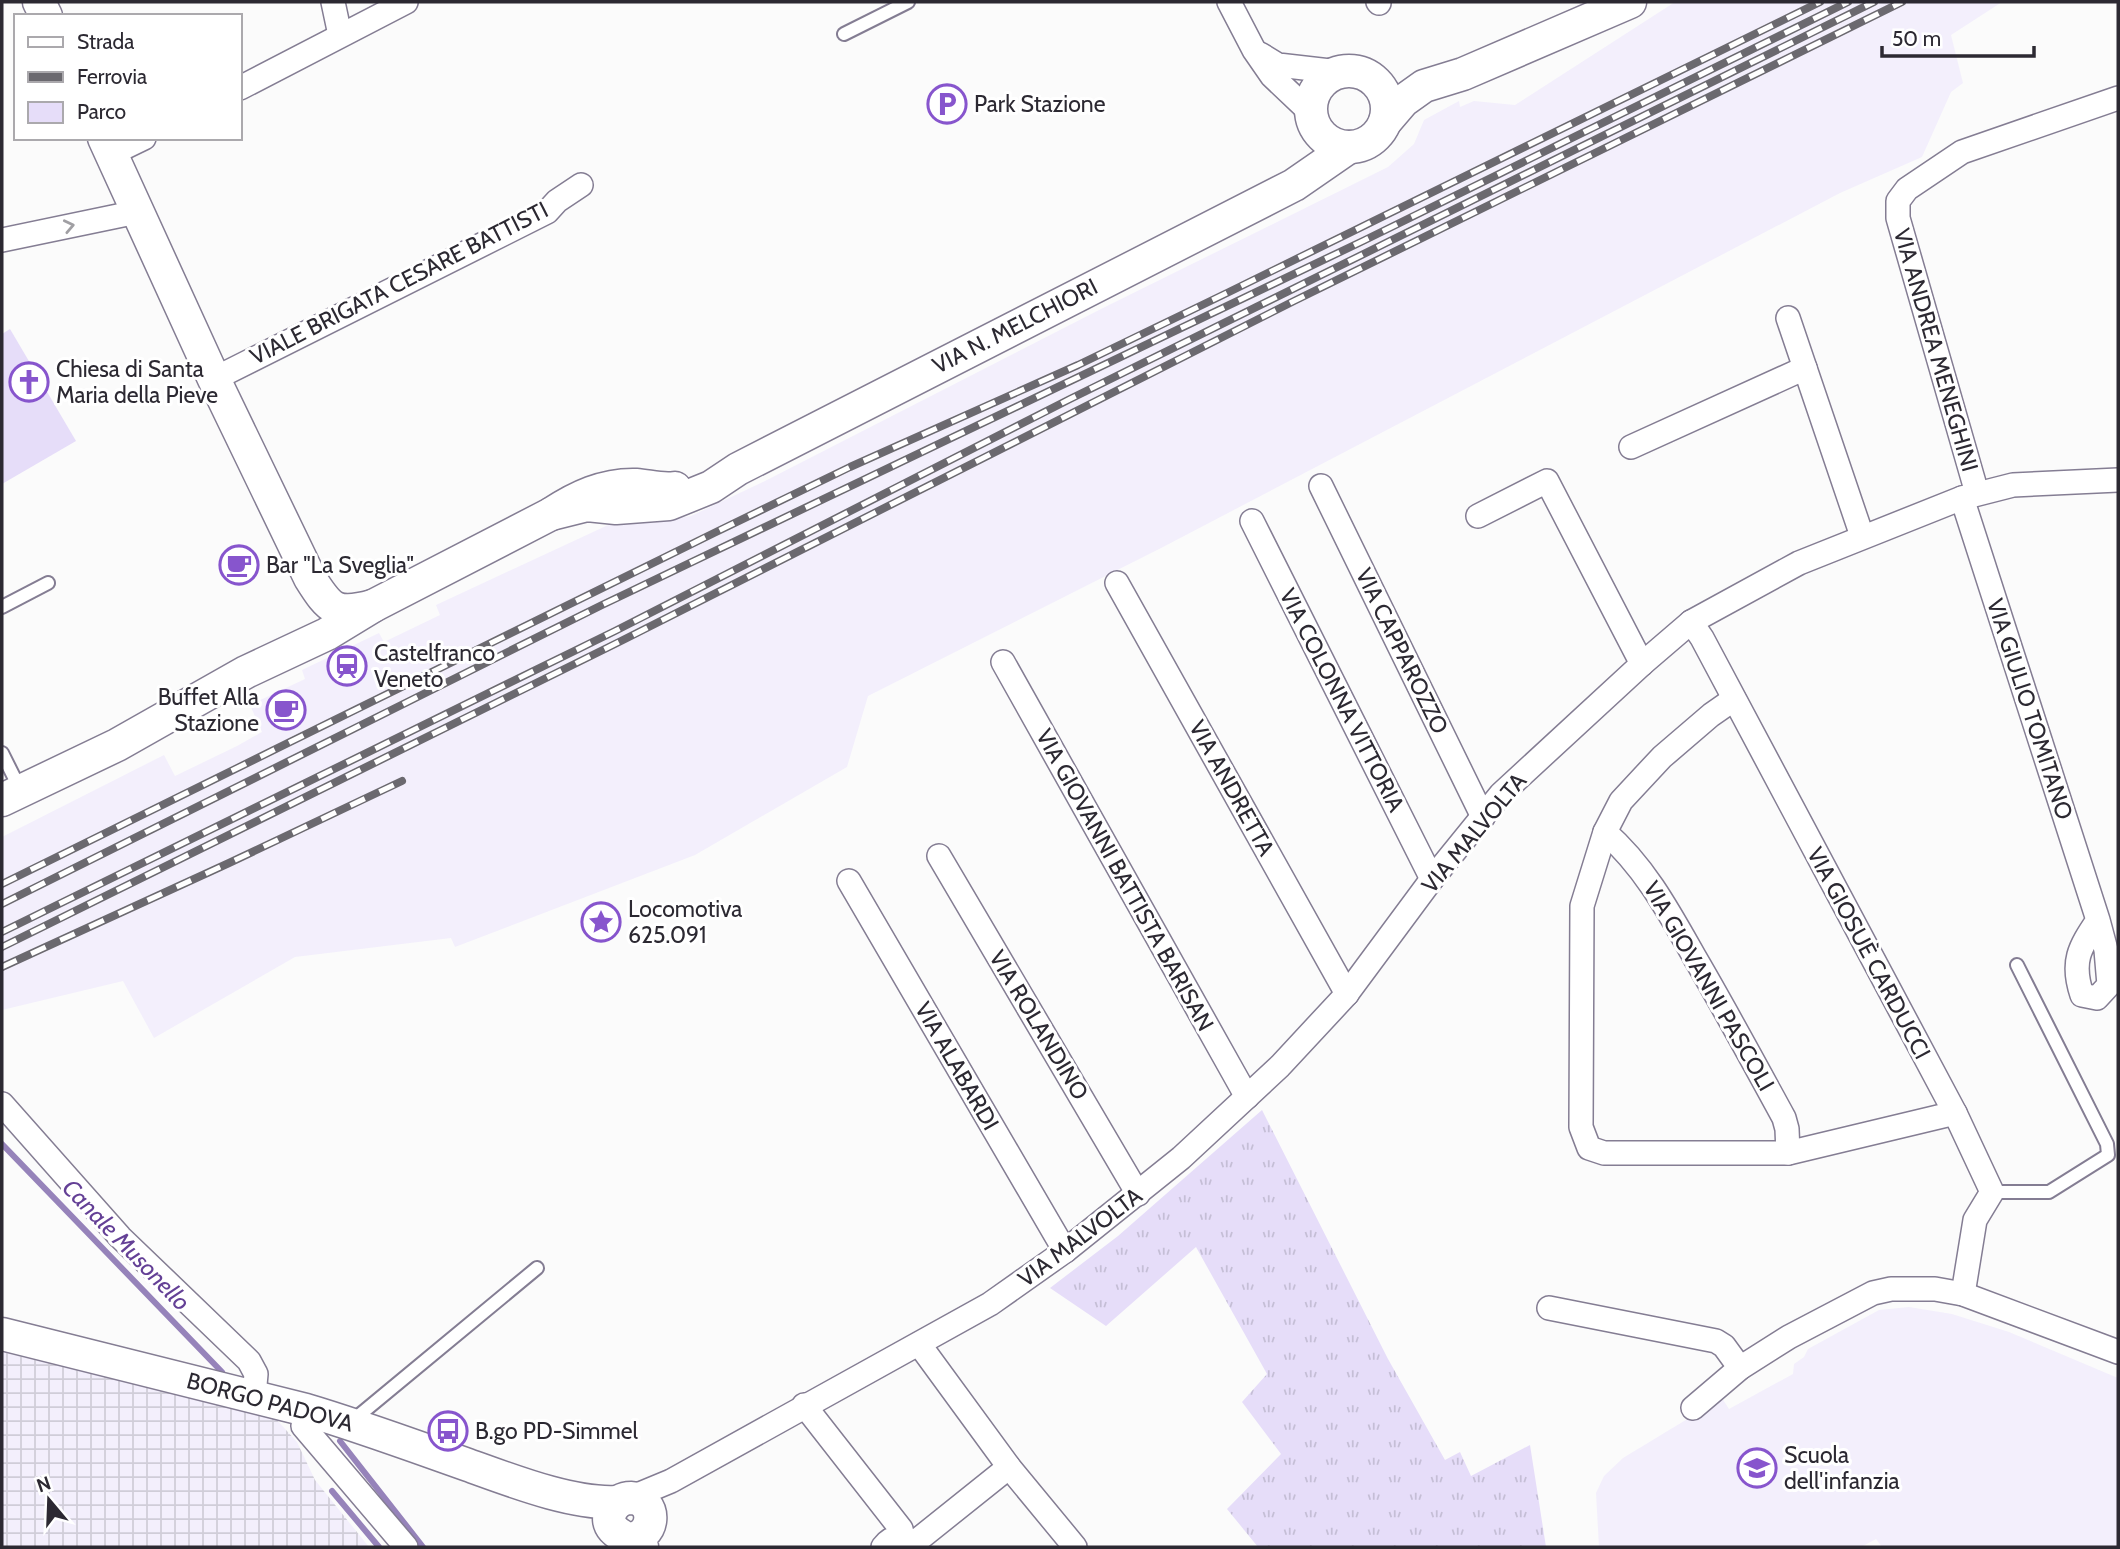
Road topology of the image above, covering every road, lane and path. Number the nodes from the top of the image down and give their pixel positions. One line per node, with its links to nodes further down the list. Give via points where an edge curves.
1 (333, 2): 7 (street)
2 (406, 2): 7 (street)
3 (908, 2): 6 (lane)
4 (1229, 2): 8 (street)
5 (1630, 2): 11 (street, via 1463,74)
6 (844, 34)
7 (340, 35): 12 (street)
8 (1254, 50): 9 (street, via 1278,65); 14 (street)
9 (1339, 72): 10 (street, via 1357,71); 14 (street, via 1314,92)
10 (1374, 79): 11 (street, via 1398,86); 15 (street, via 1385,94)
11 (1424, 86): 15 (street)
12 (242, 87)
13 (2118, 99): 29 (street, VIA ANDREA MENEGHINI, via 1962,152 1920,178 1898,201 1898,218)
14 (1314, 122): 18 (street, via 1331,142); 20 (street, via 1312,159)
15 (1385, 122): 18 (street, via 1374,137)
16 (135, 140): 17 (street)
17 (107, 146): 21 (street)
18 (1349, 147): 20 (street, VIA N. MELCHIORI)
19 (581, 185): 25 (street, VIALE BRIGATA CESARE BATTISTI, via 547,212)
20 (1294, 185): 36 (street, VIA N. MELCHIORI, via 736,470 695,486 599,489)
21 (137, 212): 22 (street, one-way to 21); 25 (street)
22 (2, 240)
23 (1788, 318): 24 (street)
24 (1805, 368): 26 (street); 32 (street)
25 (214, 379): 35 (street, via 310,578)
26 (1631, 446)
27 (2118, 480): 29 (street, VIA MALVOLTA, via 2031,483)
28 (1321, 486): 45 (street, VIA CAPPAROZZO)
29 (1970, 495): 32 (street, VIA MALVOLTA); 50 (street, VIA GIULIO TOMITANO)
30 (1478, 516): 41 (street, via 1547,481)
31 (1252, 521): 48 (street, VIA COLONNA VITTORIA)
32 (1862, 536): 38 (street, VIA MALVOLTA, via 1799,563)
33 (48, 583): 37 (lane)
34 (1116, 583): 52 (street, VIA ANDRETTA)
35 (327, 604): 36 (street, VIA N. MELCHIORI, via 347,612); 39 (street, VIA N. MELCHIORI, via 309,633)
36 (373, 606): 39 (street, VIA N. MELCHIORI)
37 (2, 607)
38 (1691, 622): 41 (street, VIA MALVOLTA); 42 (street, VIA GIOSUÈ CARDUCCI)
39 (291, 649): 44 (street, VIA N. MELCHIORI, via 117,745)
40 (1003, 662): 53 (street, VIA GIOVANNI BATTISTA BARISAN)
41 (1642, 664): 45 (street, VIA MALVOLTA, via 1501,794)
42 (1734, 699): 46 (street, via 1662,757 1621,801); 55 (street, VIA GIOSUÈ CARDUCCI)
43 (2, 753): 44 (lane)
44 (11, 796)
45 (1483, 817): 48 (street, VIA MALVOLTA)
46 (1605, 832): 56 (street, VIA GIOVANNI PASCOLI, via 1640,867 1706,977 1784,1118); 56 (street, via 1582,906 1581,1127 1589,1148 1604,1153)
47 (939, 856): 58 (street, VIA ROLANDINO)
48 (1433, 879): 52 (street, VIA MALVOLTA)
49 (849, 881): 59 (street, VIA ALABARDI)
50 (2098, 920)
51 (2017, 965): 57 (lane, via 2107,1144 2108,1155 2049,1192)
52 (1347, 993): 53 (street, VIA MALVOLTA)
53 (1247, 1097): 58 (street, VIA MALVOLTA)
54 (2, 1104): 67 (street, via 120,1237 248,1361 256,1374)
55 (1955, 1114): 56 (street); 57 (street, VIA GIOSUÈ CARDUCCI)
56 (1788, 1153)
57 (1992, 1192): 61 (street, via 1975,1220)
58 (1138, 1194): 59 (street, VIA MALVOLTA)
59 (1065, 1251): 64 (street, VIA MALVOLTA, via 990,1304)
60 (537, 1268): 71 (lane)
61 (1963, 1294): 65 (street); 66 (street, via 1911,1287 1873,1293)
62 (1549, 1308): 66 (street, via 1716,1340)
63 (2, 1334): 67 (street, BORGO PADOVA)
64 (919, 1344): 68 (street, VIA MALVOLTA); 72 (street)
65 (2118, 1352)
66 (1740, 1368): 69 (street)
67 (254, 1395): 70 (street, BORGO PADOVA)
68 (804, 1405): 73 (street, VIA MALVOLTA, via 671,1481); 74 (street, via 901,1529)
69 (1693, 1408)
70 (306, 1410): 71 (street, BORGO PADOVA); 75 (street, via 303,1426)
71 (350, 1423): 73 (street, BORGO PADOVA, via 533,1487 581,1510)
72 (1009, 1467): 74 (street); 76 (street)
73 (635, 1525)
74 (904, 1544)
75 (406, 1547)
76 (1074, 1547)

